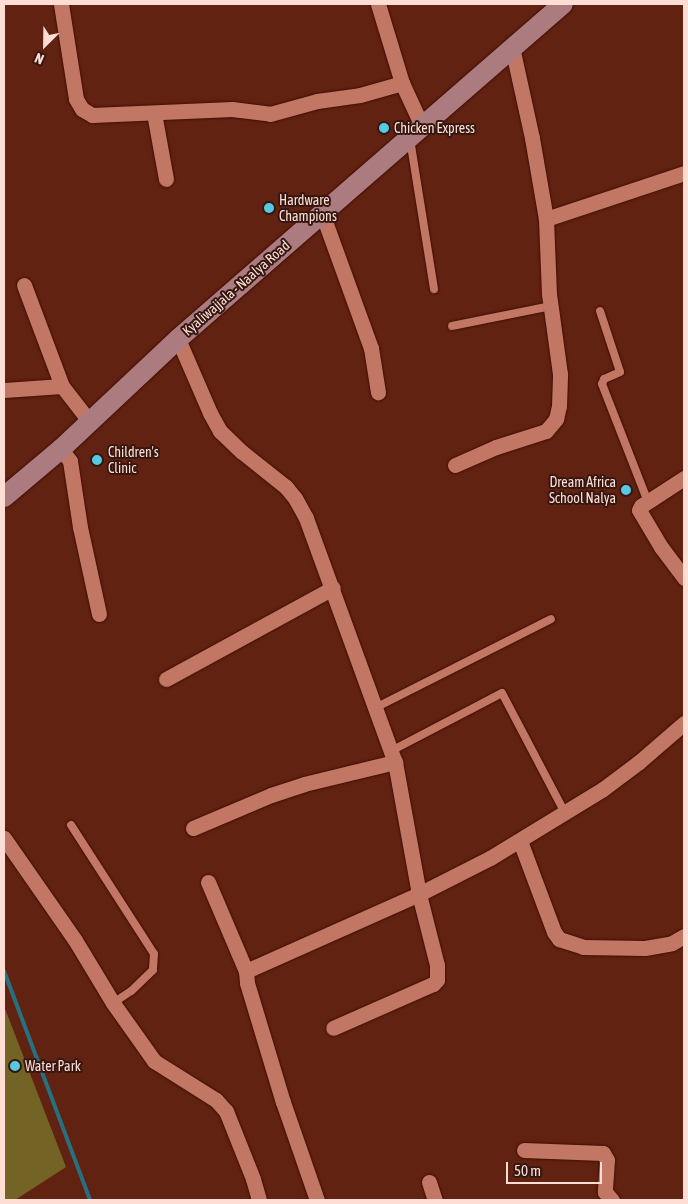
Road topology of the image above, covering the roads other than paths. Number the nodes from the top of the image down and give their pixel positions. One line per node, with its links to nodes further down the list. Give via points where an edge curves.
1 (61, 4): 6 (street, via 72,84 82,109 92,115)
2 (378, 4): 5 (street)
3 (563, 4): 4 (main road, Kyaliwajjala - Naalya Road)
4 (512, 47): 7 (main road, Kyaliwajjala - Naalya Road); 11 (street)
5 (402, 84): 6 (street, via 360,95 317,100 270,114 232,109); 7 (street)
6 (154, 113): 9 (street)
7 (416, 132): 10 (main road, Kyaliwajjala - Naalya Road); 13 (lane)
8 (684, 173): 11 (street)
9 (166, 179)
10 (322, 213): 17 (main road, Kyaliwajjala - Naalya Road); 20 (street, via 371,348)
11 (546, 219): 14 (street)
12 (24, 285): 18 (street)
13 (434, 289)
14 (551, 306): 16 (lane); 23 (street, via 560,374 556,419 546,431 496,447)
15 (600, 311): 26 (lane, via 620,372 604,379 602,384)
16 (452, 326)
17 (178, 339): 21 (main road, Kyaliwajjala - Naalya Road); 28 (street, via 220,431 286,486 295,498)
18 (62, 386): 19 (street); 21 (street)
19 (4, 390)
20 (378, 392)
21 (90, 422): 22 (main road, Kyaliwajjala - Naalya Road)
22 (61, 449): 25 (main road, Kyaliwajjala - Naalya Road); 29 (street, via 70,461)
23 (455, 465)
24 (684, 478): 26 (street)
25 (4, 497)
26 (648, 502): 27 (street, via 639,510)
27 (684, 578)
28 (333, 588): 31 (street); 32 (street)
29 (99, 614)
30 (551, 619): 32 (lane)
31 (166, 678)
32 (375, 708): 34 (street)
33 (684, 723): 35 (street, via 603,789)
34 (393, 757): 35 (lane, via 502,694); 37 (street, via 279,792); 41 (street)
35 (565, 812): 39 (street)
36 (71, 825): 44 (lane, via 154,954 153,970)
37 (193, 828)
38 (4, 838): 44 (street, via 75,940)
39 (520, 841): 41 (street); 42 (street, via 559,939 583,947 645,948 672,944)
40 (208, 882): 43 (street)
41 (419, 894): 43 (street); 45 (street, via 437,965 437,980)
42 (684, 936)
43 (246, 971): 49 (street, via 283,1102)
44 (113, 1003): 48 (street, via 154,1061 216,1100 226,1112)
45 (334, 1028)
46 (524, 1150): 51 (street, via 603,1154 607,1160 605,1192)
47 (429, 1182): 50 (street)
48 (259, 1200)
49 (317, 1200)
50 (435, 1200)
51 (612, 1200)

